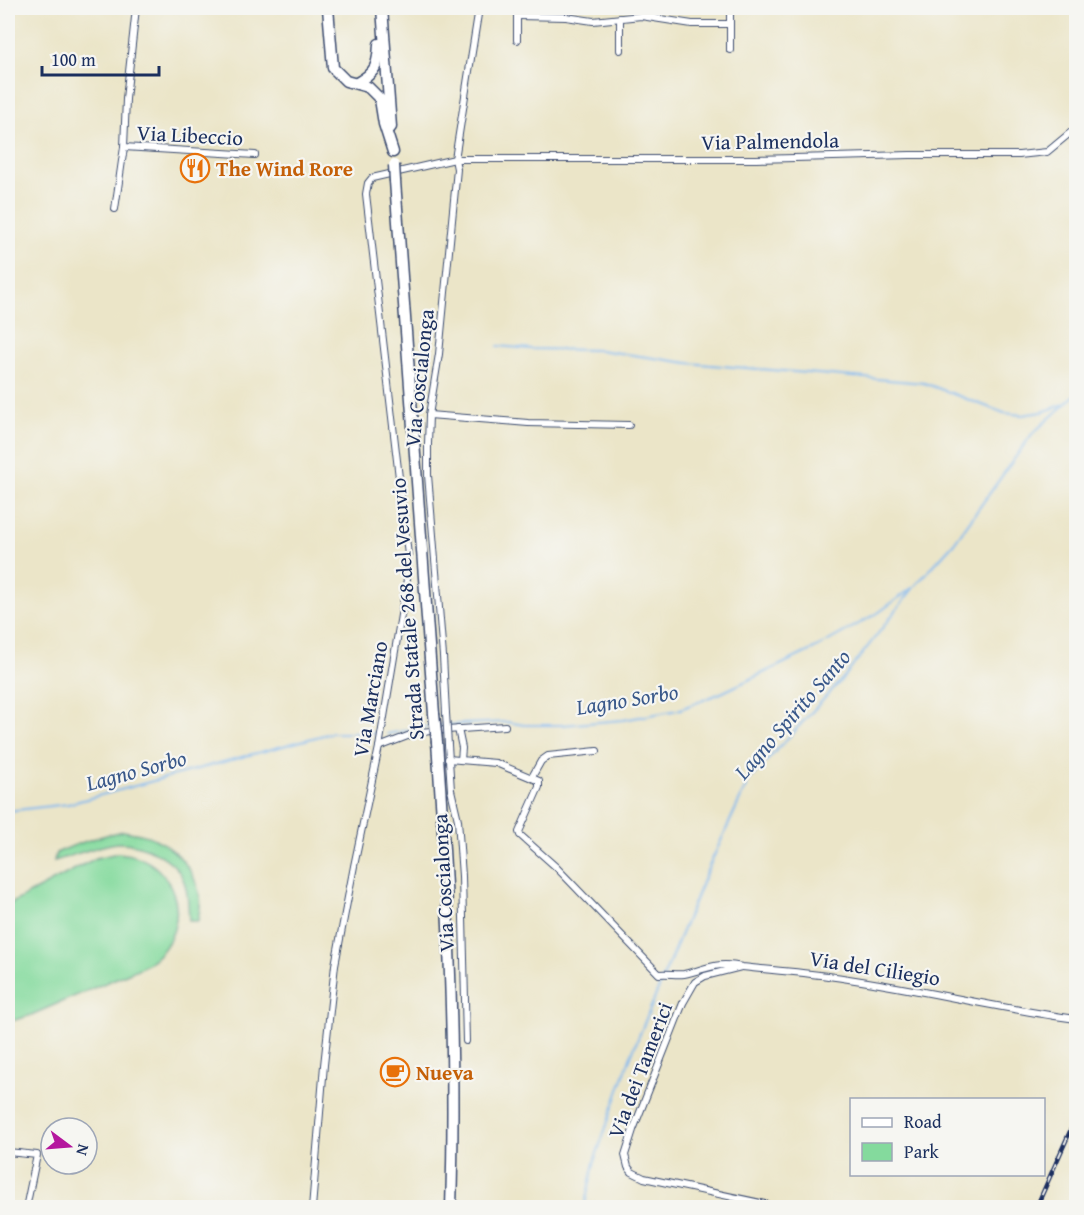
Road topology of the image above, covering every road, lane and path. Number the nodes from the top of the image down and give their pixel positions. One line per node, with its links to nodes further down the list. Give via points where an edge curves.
1 (136, 8): 17 (street)
2 (328, 8): 15 (highway, via 333,68 346,81)
3 (381, 8): 15 (highway, via 375,71); 18 (highway, Strada Statale 268 del Vesuvio)
4 (478, 8): 20 (street, Via Coscialonga)
5 (520, 8): 8 (street)
6 (641, 8): 9 (street)
7 (730, 8): 11 (street)
8 (517, 16): 10 (street, via 593,21); 12 (street)
9 (641, 16): 10 (street); 11 (street, via 692,24)
10 (620, 18): 13 (street)
11 (730, 24): 14 (street)
12 (517, 40)
13 (620, 50)
14 (730, 50)
15 (357, 83): 18 (highway, via 380,99)
16 (1077, 128): 20 (street, Via Palmendola, via 1047,152 1019,155)
17 (124, 147): 19 (street, Via Libeccio); 22 (street)
18 (393, 152): 25 (highway, Strada Statale 268 del Vesuvio, bridge)
19 (255, 155)
20 (455, 159): 21 (street, Via Palmendola, via 372,178); 23 (street, Via Coscialonga, via 439,354)
21 (366, 194): 29 (street, Via Marciano, via 408,555)
22 (115, 208)
23 (429, 415): 24 (street, via 528,423); 25 (street, Via Coscialonga, via 428,475 443,656)
24 (629, 425)
25 (440, 714): 28 (highway, Strada Statale 268 del Vesuvio, bridge)
26 (505, 726): 27 (street)
27 (458, 729): 29 (street, via 418,732); 32 (street)
28 (442, 744): 31 (street, Via Coscialonga); 40 (highway, Strada Statale 268 del Vesuvio, via 453,1081)
29 (379, 747): 39 (street, Via Marciano, via 335,965)
30 (597, 751): 33 (street, via 548,756)
31 (448, 759): 32 (street); 36 (street, Via Coscialonga, via 462,876)
32 (461, 760): 33 (street, via 496,763)
33 (532, 777): 34 (street, Via del Ciliegio, via 540,783 520,835 556,867 654,970 681,975 714,965)
34 (742, 967): 35 (street, Via del Ciliegio, via 829,976); 41 (street, Via dei Tamerici, via 695,982 633,1130 626,1161 632,1172 644,1178)
35 (1077, 1019)
36 (466, 1041)
37 (8, 1152): 38 (street, via 37,1155)
38 (26, 1208)
39 (312, 1208)
40 (451, 1208)
41 (784, 1208)

